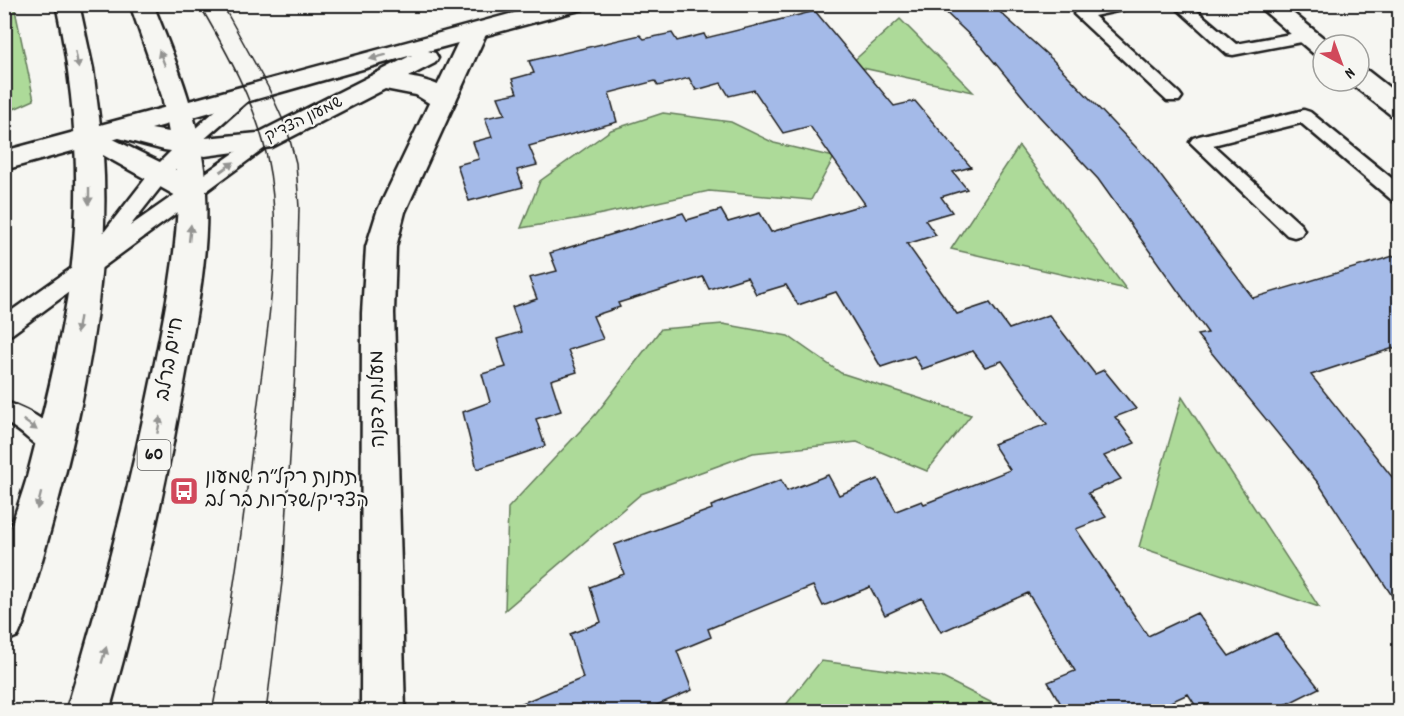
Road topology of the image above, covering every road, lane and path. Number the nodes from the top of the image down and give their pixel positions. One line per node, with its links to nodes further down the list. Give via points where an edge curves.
1 (67, 4): 18 (main road, one-way to 18)
2 (141, 4): 17 (main road, חיים ברלב / 60, one-way to 2)
3 (574, 4): 7 (main road, שמעון הצדיק)
4 (1130, 4): 14 (lane, via 1083,14)
5 (1179, 4): 10 (lane, via 1233,50)
6 (1267, 4): 9 (main road)
7 (527, 10): 8 (main road, שמעון הצדיק)
8 (476, 32): 11 (main road, שמעון הצדיק); 13 (main road, שמעון הצדיק, one-way to 13); 15 (main road, מעלות דפנה)
9 (1311, 39)
10 (1311, 42)
11 (383, 81): 15 (main road, via 423,88); 20 (main road, שמעון הצדיק)
12 (1371, 86): 16 (main road)
13 (246, 93): 17 (main road, שמעון הצדיק); 21 (lane)
14 (1173, 97)
15 (443, 100): 33 (main road, מעלות דפנה, via 391,212 381,247 378,313)
16 (1400, 108)
17 (179, 112): 19 (main road, שמעון הצדיק); 21 (main road, חיים ברלב / 60)
18 (87, 126): 19 (main road, שמעון הצדיק); 22 (main road, שמעון הצדיק); 23 (main road); 27 (main road, one-way to 27)
19 (119, 129): 21 (main road, שמעון הצדיק)
20 (262, 141): 21 (main road, שמעון הצדיק); 24 (lane, one-way to 20)
21 (186, 146): 23 (lane); 24 (main road, חיים ברלב / 60)
22 (4, 161)
23 (160, 174): 24 (main road); 27 (lane)
24 (192, 192): 27 (lane); 32 (main road, חיים ברלב / 60, one-way to 24, via 150,472 183,286)
25 (1400, 196): 26 (lane, via 1304,117 1199,142)
26 (1294, 230)
27 (87, 268): 28 (lane); 30 (main road, one-way to 30)
28 (4, 328)
29 (4, 411): 30 (lane, one-way to 30, via 22,419)
30 (53, 444): 31 (main road, one-way to 31)
31 (4, 622)
32 (87, 711)
33 (383, 711)

